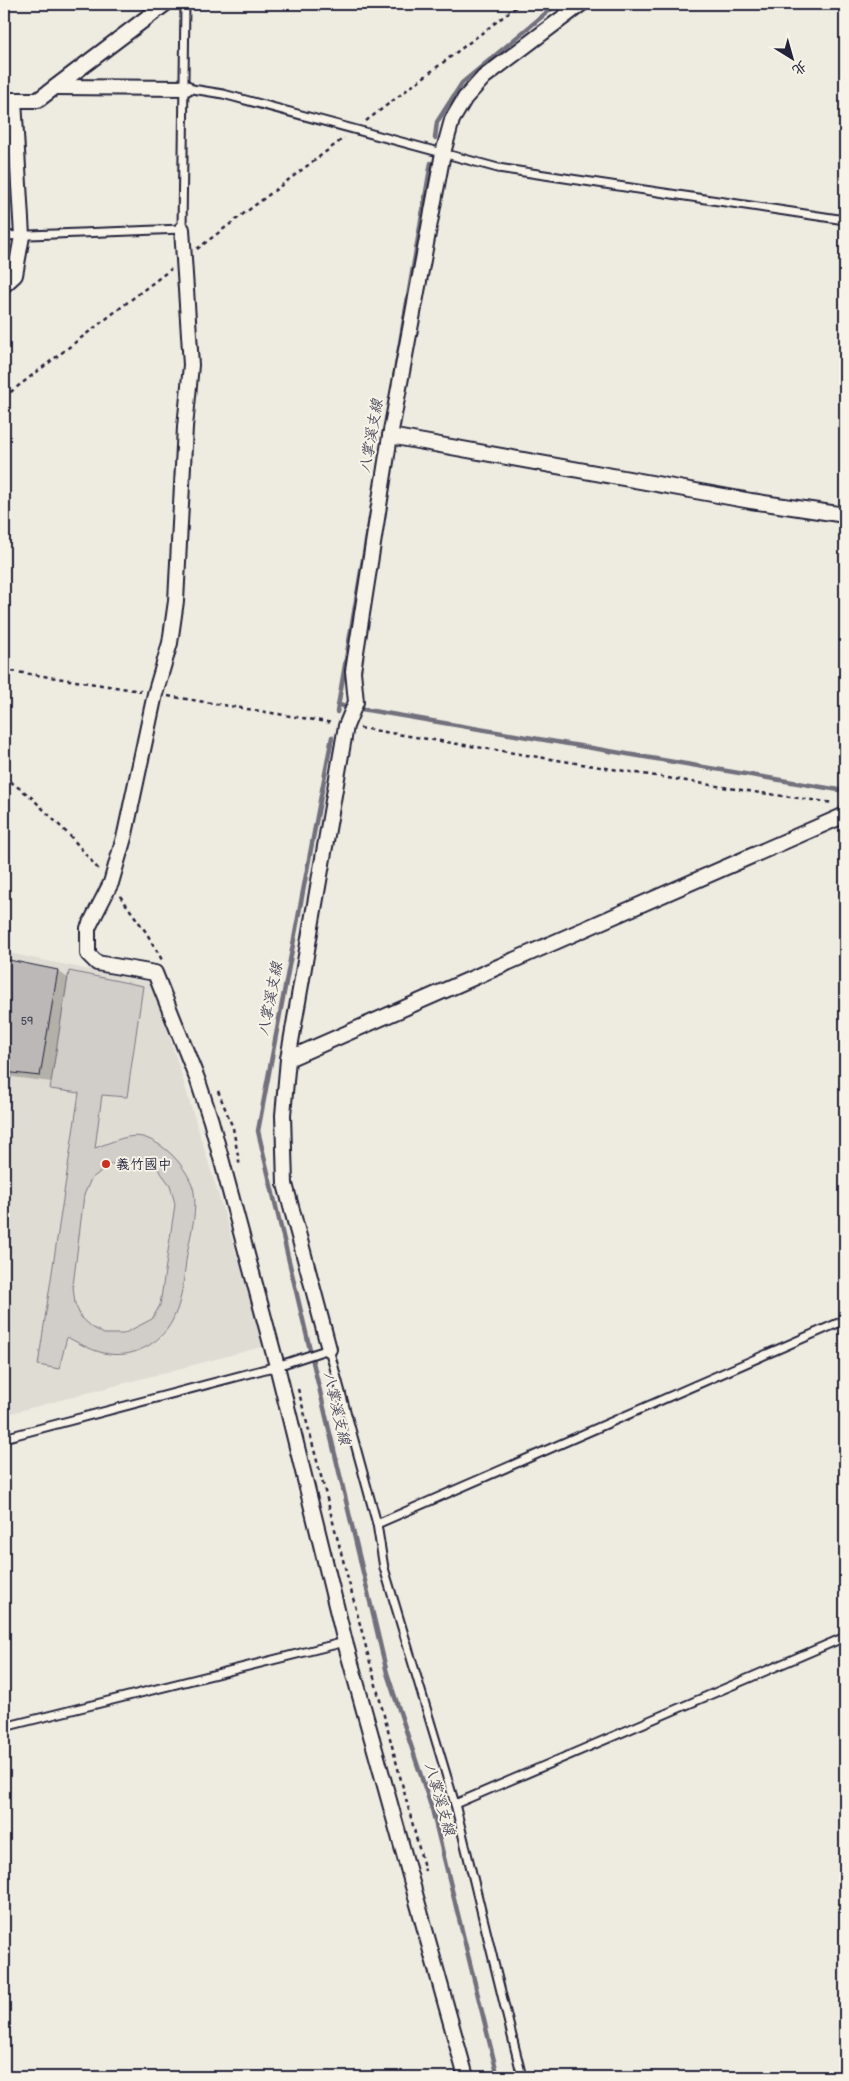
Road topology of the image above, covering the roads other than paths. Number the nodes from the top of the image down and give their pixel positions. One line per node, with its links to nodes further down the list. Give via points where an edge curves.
1 (165, 4): 4 (street)
2 (185, 4): 5 (lane)
3 (580, 4): 7 (street, via 484,78 465,98 452,120)
4 (56, 87): 5 (street); 6 (street, via 38,100)
5 (186, 88): 7 (lane, via 224,94); 9 (lane)
6 (9, 100): 11 (street)
7 (442, 153): 8 (lane, via 498,168); 13 (street)
8 (845, 220)
9 (182, 229): 11 (lane); 19 (street, via 190,365 176,601 170,643 155,694 125,834 115,872 88,928 88,954 98,963 155,973 211,1121)
10 (4, 236): 11 (lane)
11 (22, 236): 12 (street, via 16,275)
12 (4, 285)
13 (390, 436): 14 (street); 16 (street, via 353,671 356,702 347,722)
14 (845, 515)
15 (845, 814): 16 (street)
16 (288, 1059): 18 (street, via 283,1115 285,1184)
17 (845, 1320): 21 (lane)
18 (324, 1351): 19 (lane); 21 (lane)
19 (277, 1366): 20 (lane); 23 (street)
20 (4, 1438)
21 (376, 1524): 25 (lane, via 384,1568)
22 (845, 1637): 25 (lane)
23 (344, 1642): 24 (lane); 26 (street)
24 (4, 1727)
25 (455, 1804): 27 (lane)
26 (466, 2077)
27 (522, 2077)

